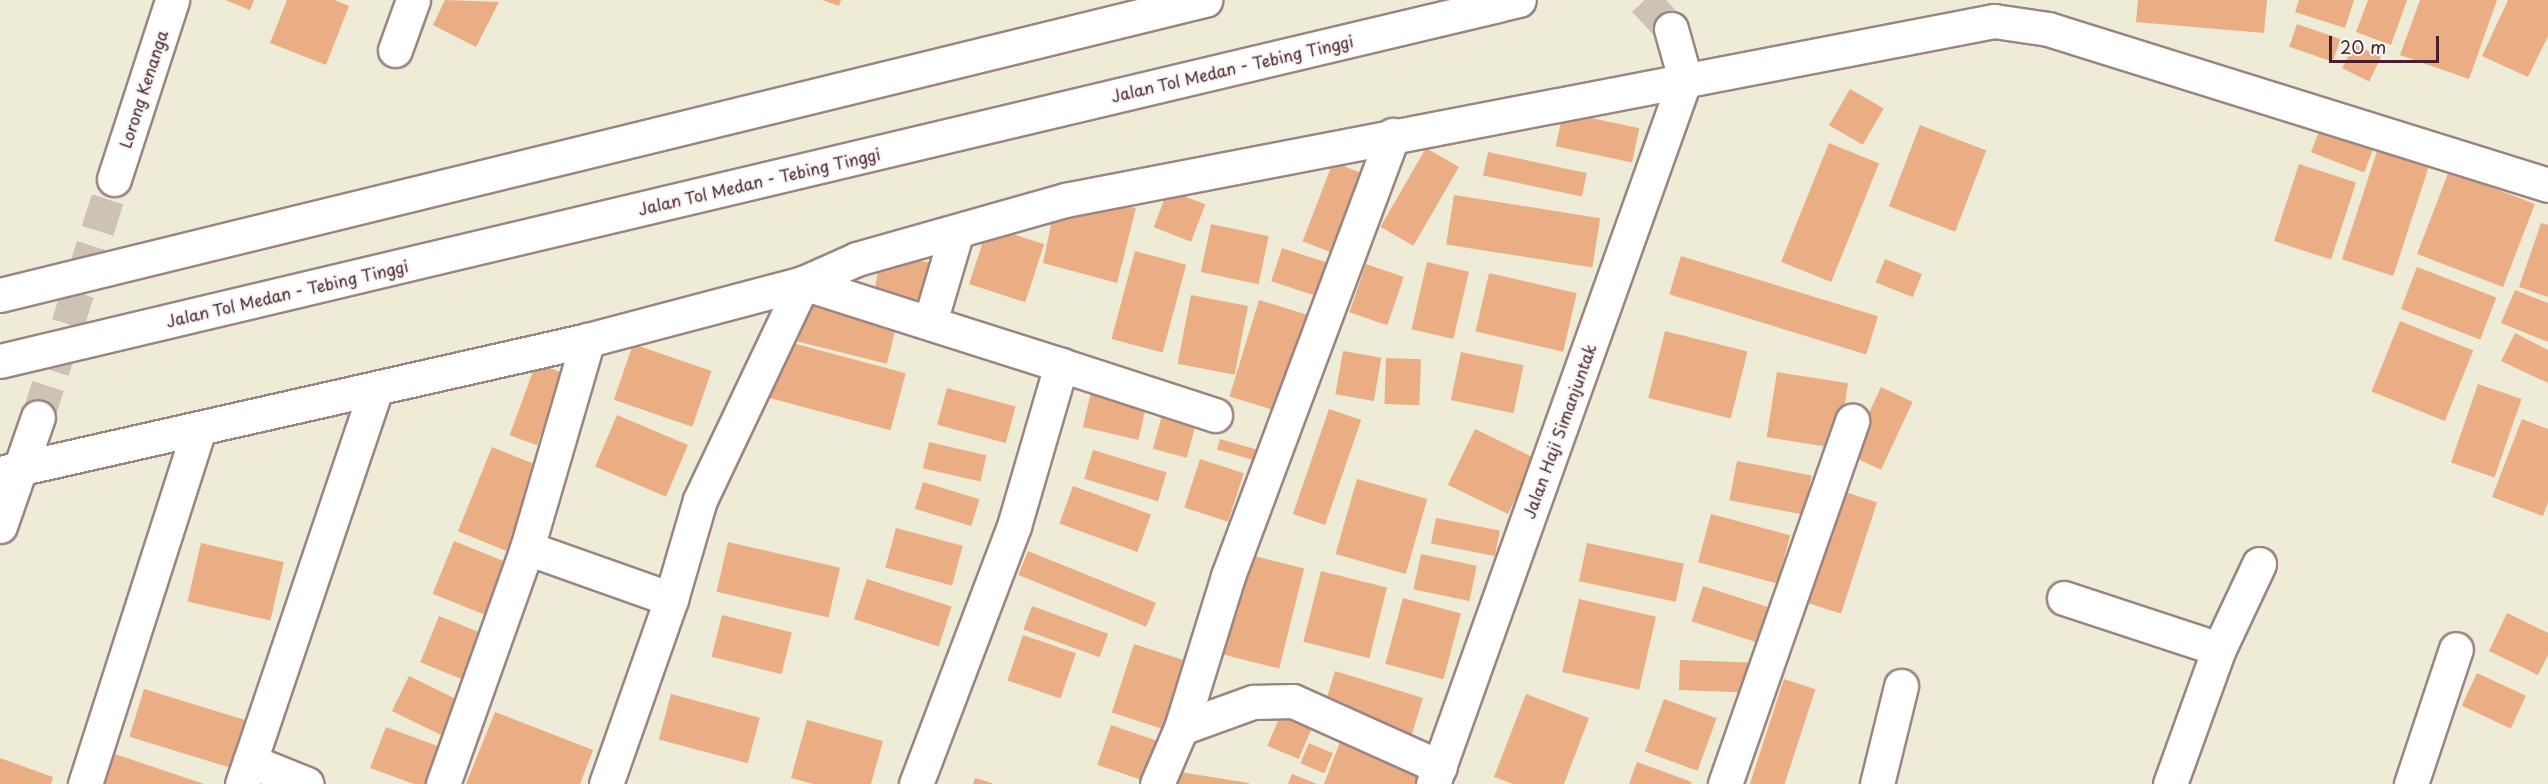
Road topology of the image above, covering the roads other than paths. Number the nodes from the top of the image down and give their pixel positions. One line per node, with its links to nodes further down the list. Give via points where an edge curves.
1 (172, 0): 9 (main road, Lorong Kenanga)
2 (412, 0): 6 (main road)
3 (1205, 0): 13 (main road)
4 (1519, 0): 16 (main road, Jalan Tol Medan - Tebing Tinggi)
5 (1671, 28): 7 (main road)
6 (395, 50)
7 (1685, 79): 8 (main road); 10 (main road, via 1994,21 2023,22); 34 (main road, Jalan Haji Simanjuntak)
8 (1393, 135): 11 (main road, via 1065,200); 32 (main road, via 1228,576)
9 (114, 179)
10 (2548, 185)
11 (956, 234): 12 (main road, via 857,259); 14 (main road)
12 (803, 283): 14 (main road); 15 (main road); 28 (main road, via 700,500)
13 (0, 295)
14 (930, 322): 17 (main road)
15 (588, 340): 18 (main road); 25 (main road)
16 (0, 362)
17 (1061, 365): 19 (main road); 39 (main road, via 1014,526)
18 (376, 389): 22 (main road); 33 (main road)
19 (1215, 415)
20 (38, 417): 23 (main road)
21 (1852, 421): 41 (main road)
22 (199, 429): 23 (main road); 35 (main road)
23 (11, 470): 24 (main road)
24 (0, 526)
25 (527, 548): 28 (main road); 37 (main road)
26 (2259, 564): 29 (main road)
27 (2064, 598): 29 (main road)
28 (671, 599): 38 (main road)
29 (2219, 649): 43 (main road)
30 (2456, 650): 44 (main road)
31 (1901, 686): 42 (main road)
32 (1181, 728): 34 (main road, via 1253,702 1287,700); 40 (main road)
33 (246, 773): 36 (main road)
34 (1436, 775)
35 (85, 784)
36 (307, 784)
37 (443, 784)
38 (606, 784)
39 (916, 784)
40 (1157, 784)
41 (1725, 784)
42 (1876, 784)
43 (2170, 784)
44 (2411, 784)

